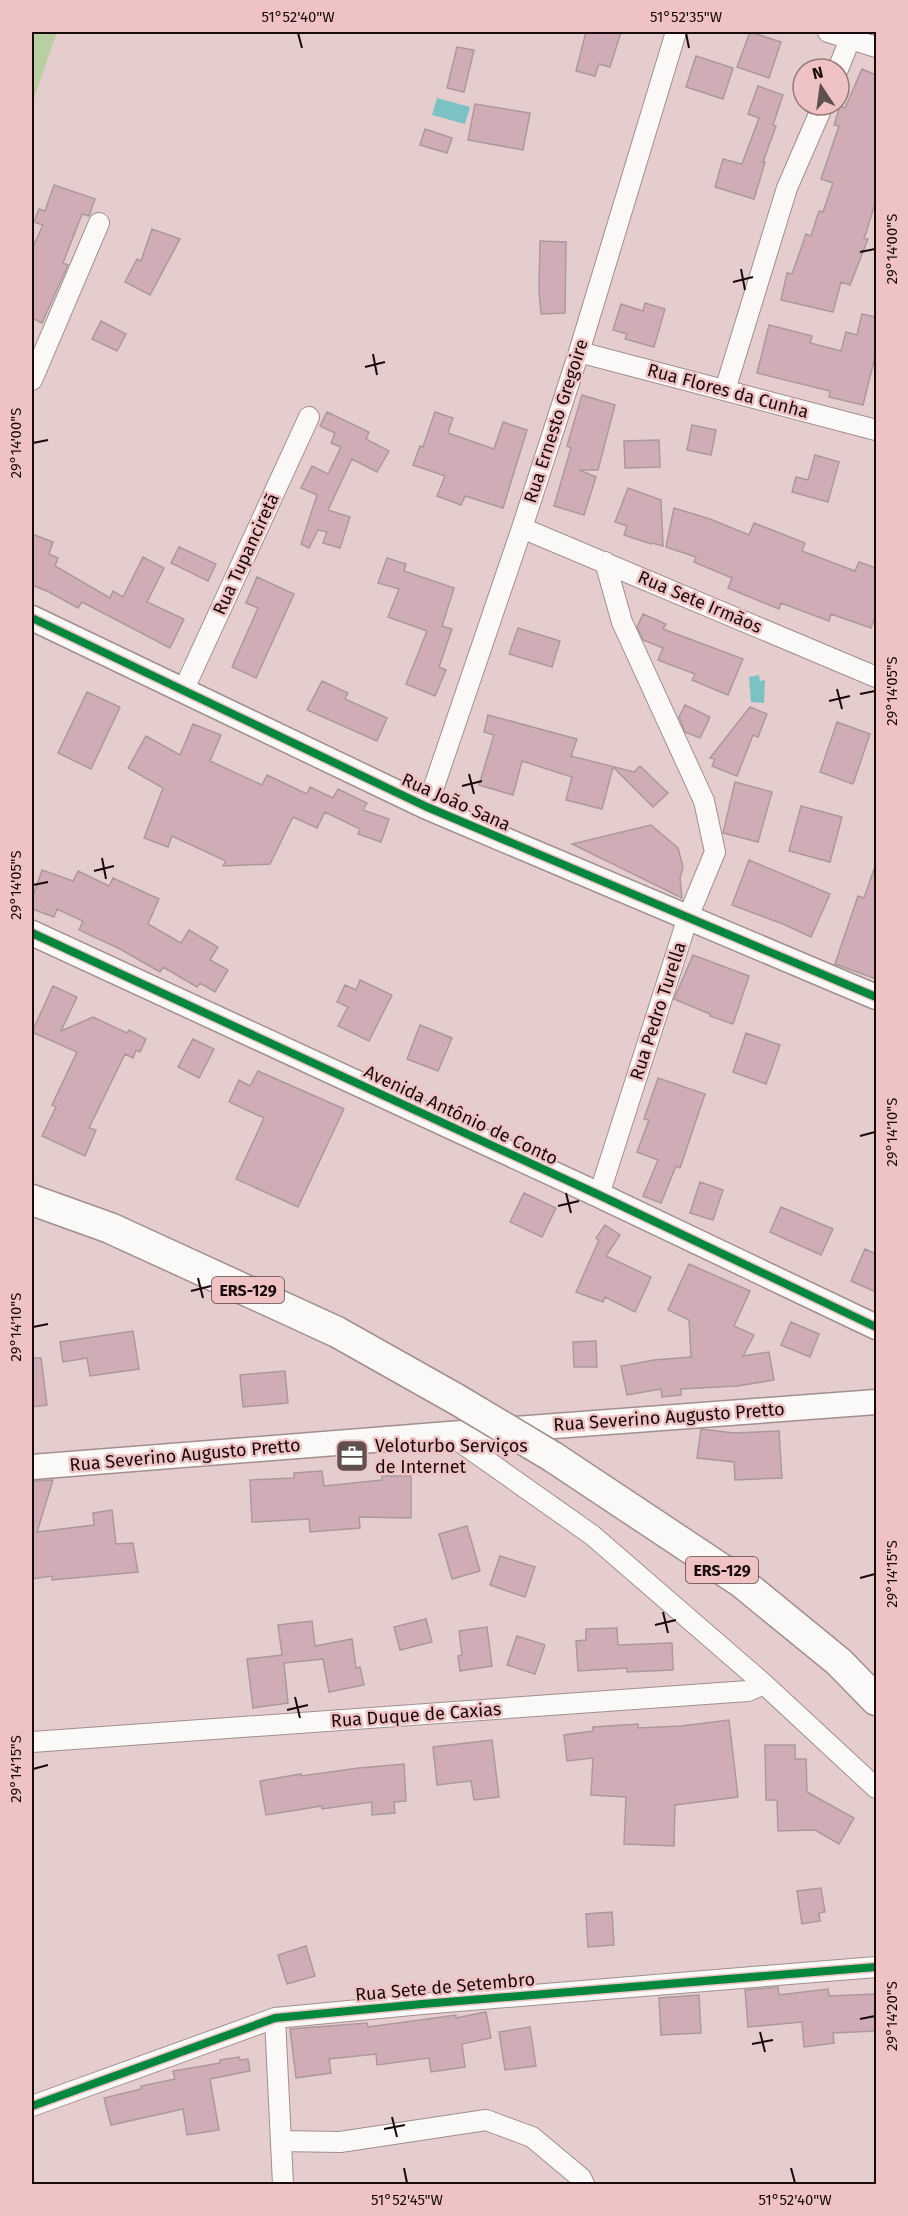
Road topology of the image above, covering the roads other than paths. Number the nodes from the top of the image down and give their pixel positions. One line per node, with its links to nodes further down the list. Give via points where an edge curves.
1 (676, 32): 8 (street, Rua Ernesto Gregoire)
2 (828, 32): 3 (street)
3 (852, 35): 4 (street); 5 (street)
4 (876, 47)
5 (843, 57)
6 (818, 117): 10 (street, via 788,188)
7 (99, 223): 9 (street)
8 (579, 352): 10 (street, Rua Flores da Cunha); 13 (street, Rua Ernesto Gregoire)
9 (32, 380)
10 (725, 390): 12 (street, Rua Flores da Cunha)
11 (309, 417): 17 (street, Rua Tupanciretã)
12 (876, 430)
13 (522, 528): 14 (street, Rua Sete Irmãos); 18 (street, Rua Ernesto Gregoire)
14 (605, 562): 16 (street, Rua Sete Irmãos); 19 (street, Rua Pedro Turella, via 622,622 704,801 715,852)
15 (32, 618): 17 (street, Rua João Sana)
16 (876, 677)
17 (183, 691): 18 (street, Rua João Sana)
18 (427, 807): 19 (street, Rua João Sana)
19 (688, 917): 21 (street, Rua João Sana); 22 (street, Rua Pedro Turella)
20 (32, 933): 22 (street, Avenida Antônio de Conto)
21 (876, 997)
22 (599, 1195): 24 (street, Avenida Antônio de Conto)
23 (32, 1200): 29 (main road, ERS-129, bridge, via 110,1228 337,1332 456,1399 553,1457 741,1582 839,1662)
24 (876, 1327)
25 (876, 1402): 26 (street, Rua Severino Augusto Pretto)
26 (448, 1434): 27 (street, Rua Severino Augusto Pretto); 28 (street, via 592,1535)
27 (32, 1467)
28 (764, 1684): 30 (street, Rua Duque de Caxias, via 748,1691); 31 (street)
29 (876, 1700)
30 (32, 1742)
31 (876, 1788)
32 (876, 1967): 33 (street, Rua Sete de Setembro)
33 (275, 2018): 34 (street, Rua Sete de Setembro); 35 (street)
34 (32, 2106)
35 (281, 2140): 36 (street); 37 (street, via 340,2142 486,2120 532,2137)
36 (283, 2184)
37 (584, 2184)

